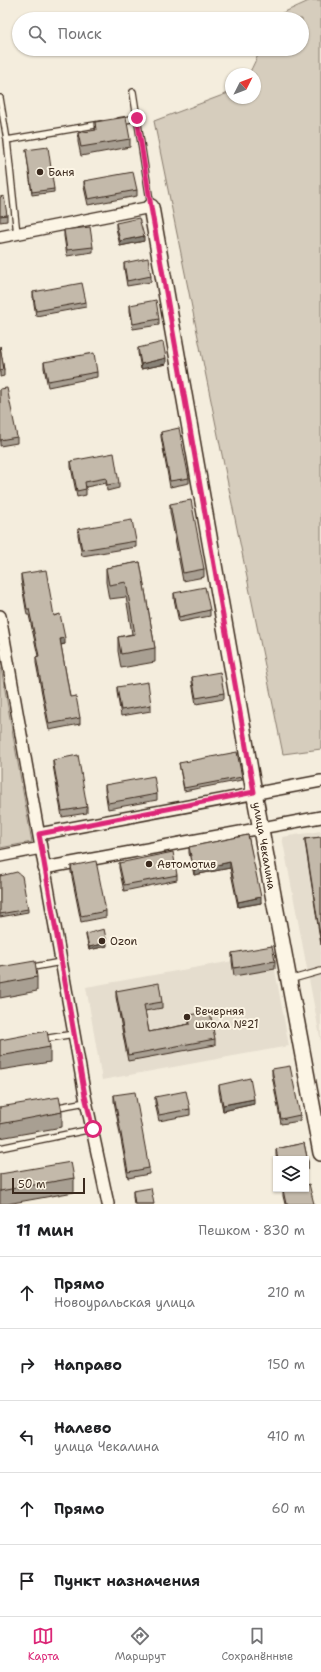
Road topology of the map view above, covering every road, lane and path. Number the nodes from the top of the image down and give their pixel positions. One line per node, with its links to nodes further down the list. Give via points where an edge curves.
1 (132, 92): 3 (lane)
2 (0, 98): 6 (lane)
3 (137, 118): 4 (lane); 7 (lane)
4 (114, 122)
5 (106, 123): 6 (lane)
6 (7, 140): 8 (lane)
7 (151, 207): 8 (street); 12 (main road, улица Чекалина)
8 (17, 234): 9 (street)
9 (0, 237)
10 (0, 616): 15 (street)
11 (321, 780): 12 (street)
12 (254, 792): 14 (main road, улица Чекалина); 15 (street)
13 (321, 817): 14 (street)
14 (261, 828): 18 (street); 22 (main road, улица Чекалина)
15 (39, 834): 16 (street)
16 (41, 848): 17 (street); 18 (street)
17 (0, 856)
18 (44, 868): 19 (street)
19 (61, 962): 20 (lane); 23 (street)
20 (23, 969)
21 (321, 972): 22 (lane)
22 (289, 980): 29 (main road, улица Чекалина)
23 (74, 1034): 24 (lane); 25 (street)
24 (37, 1040)
25 (86, 1102): 26 (lane); 27 (street)
26 (47, 1109)
27 (93, 1129): 28 (lane); 30 (street)
28 (0, 1148)
29 (321, 1153)
30 (108, 1204)

